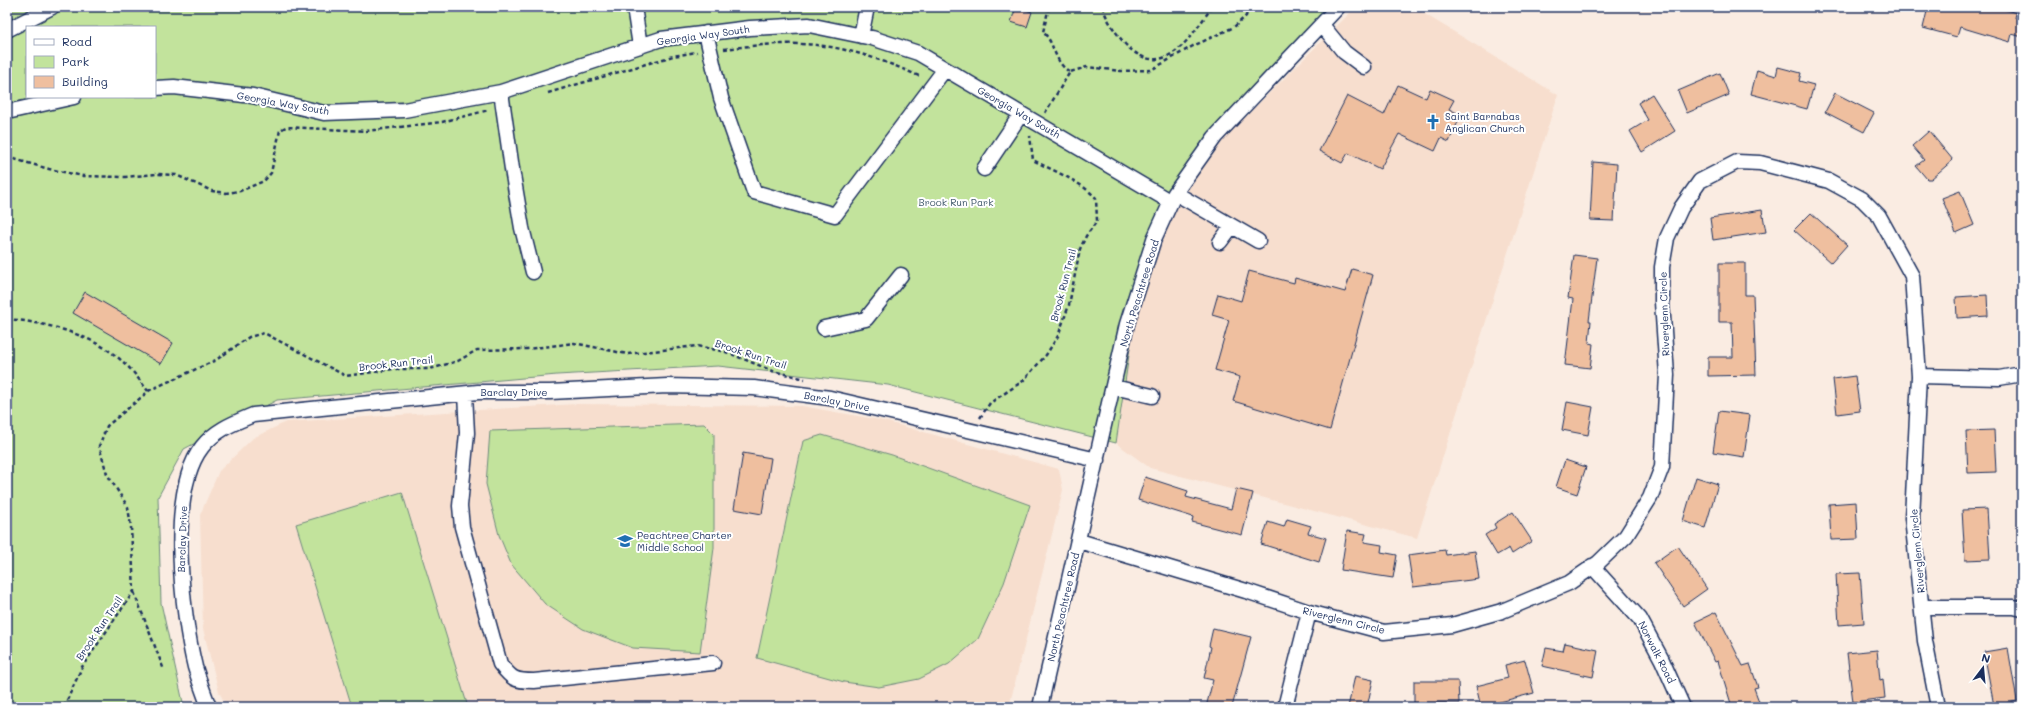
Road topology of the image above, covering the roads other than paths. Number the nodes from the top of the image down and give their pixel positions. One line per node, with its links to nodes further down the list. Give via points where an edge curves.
1 (52, 7): 6 (street)
2 (634, 7): 9 (street)
3 (867, 7): 8 (street)
4 (1338, 7): 5 (street, North Peachtree Road)
5 (1322, 25): 10 (street, via 1344,52); 18 (street, North Peachtree Road, via 1215,137)
6 (7, 30)
7 (706, 33): 8 (street, Georgia Way South, via 809,25); 9 (street, Georgia Way South, via 661,39); 11 (street, via 721,98 754,192 835,215)
8 (862, 36): 11 (street, Georgia Way South, via 918,54)
9 (640, 46): 13 (street, Georgia Way South)
10 (1364, 67)
11 (945, 69): 16 (street, Georgia Way South)
12 (156, 88): 13 (street, Georgia Way South, via 174,87 253,96 324,113 404,110)
13 (501, 92): 22 (street, via 512,170)
14 (70, 98): 15 (street)
15 (7, 112)
16 (1021, 114): 17 (street); 18 (street, Georgia Way South)
17 (984, 169)
18 (1173, 198): 19 (street, Georgia Way South); 27 (street, North Peachtree Road, via 1154,239 1127,324)
19 (1232, 226): 20 (street, Georgia Way South); 21 (street)
20 (1258, 241)
21 (1220, 242)
22 (532, 272)
23 (901, 275): 24 (street, via 866,319)
24 (824, 328)
25 (2022, 374): 26 (street, via 1999,378)
26 (1919, 376): 32 (street, Riverglenn Circle, via 1912,276 1879,216 1862,199 1829,180 1760,163 1737,162 1700,181 1681,208 1670,232 1662,267 1667,375 1662,467 1650,498 1626,536); 33 (street, Riverglenn Circle, via 1912,518)
27 (1114, 387): 29 (street); 30 (street, North Peachtree Road)
28 (465, 394): 30 (street, Barclay Drive, via 667,386 754,388 830,398); 36 (street, via 467,433 460,506 462,527 500,664 511,678 534,681); 37 (street, Barclay Drive, via 253,415 220,429 202,447 190,471 182,510 180,571 195,667)
29 (1152, 396)
30 (1097, 460): 31 (street, North Peachtree Road)
31 (1079, 541): 35 (street, Riverglenn Circle, via 1246,590); 38 (street, North Peachtree Road)
32 (1592, 566): 35 (street, Riverglenn Circle, via 1562,586 1502,611 1452,624 1384,632); 40 (street, Norwalk Road, via 1640,619)
33 (1922, 607): 34 (street); 41 (street, Riverglenn Circle, via 1925,641)
34 (2022, 609)
35 (1309, 612): 39 (street)
36 (713, 663)
37 (209, 707)
38 (1040, 707)
39 (1285, 707)
40 (1683, 707)
41 (1938, 707)

